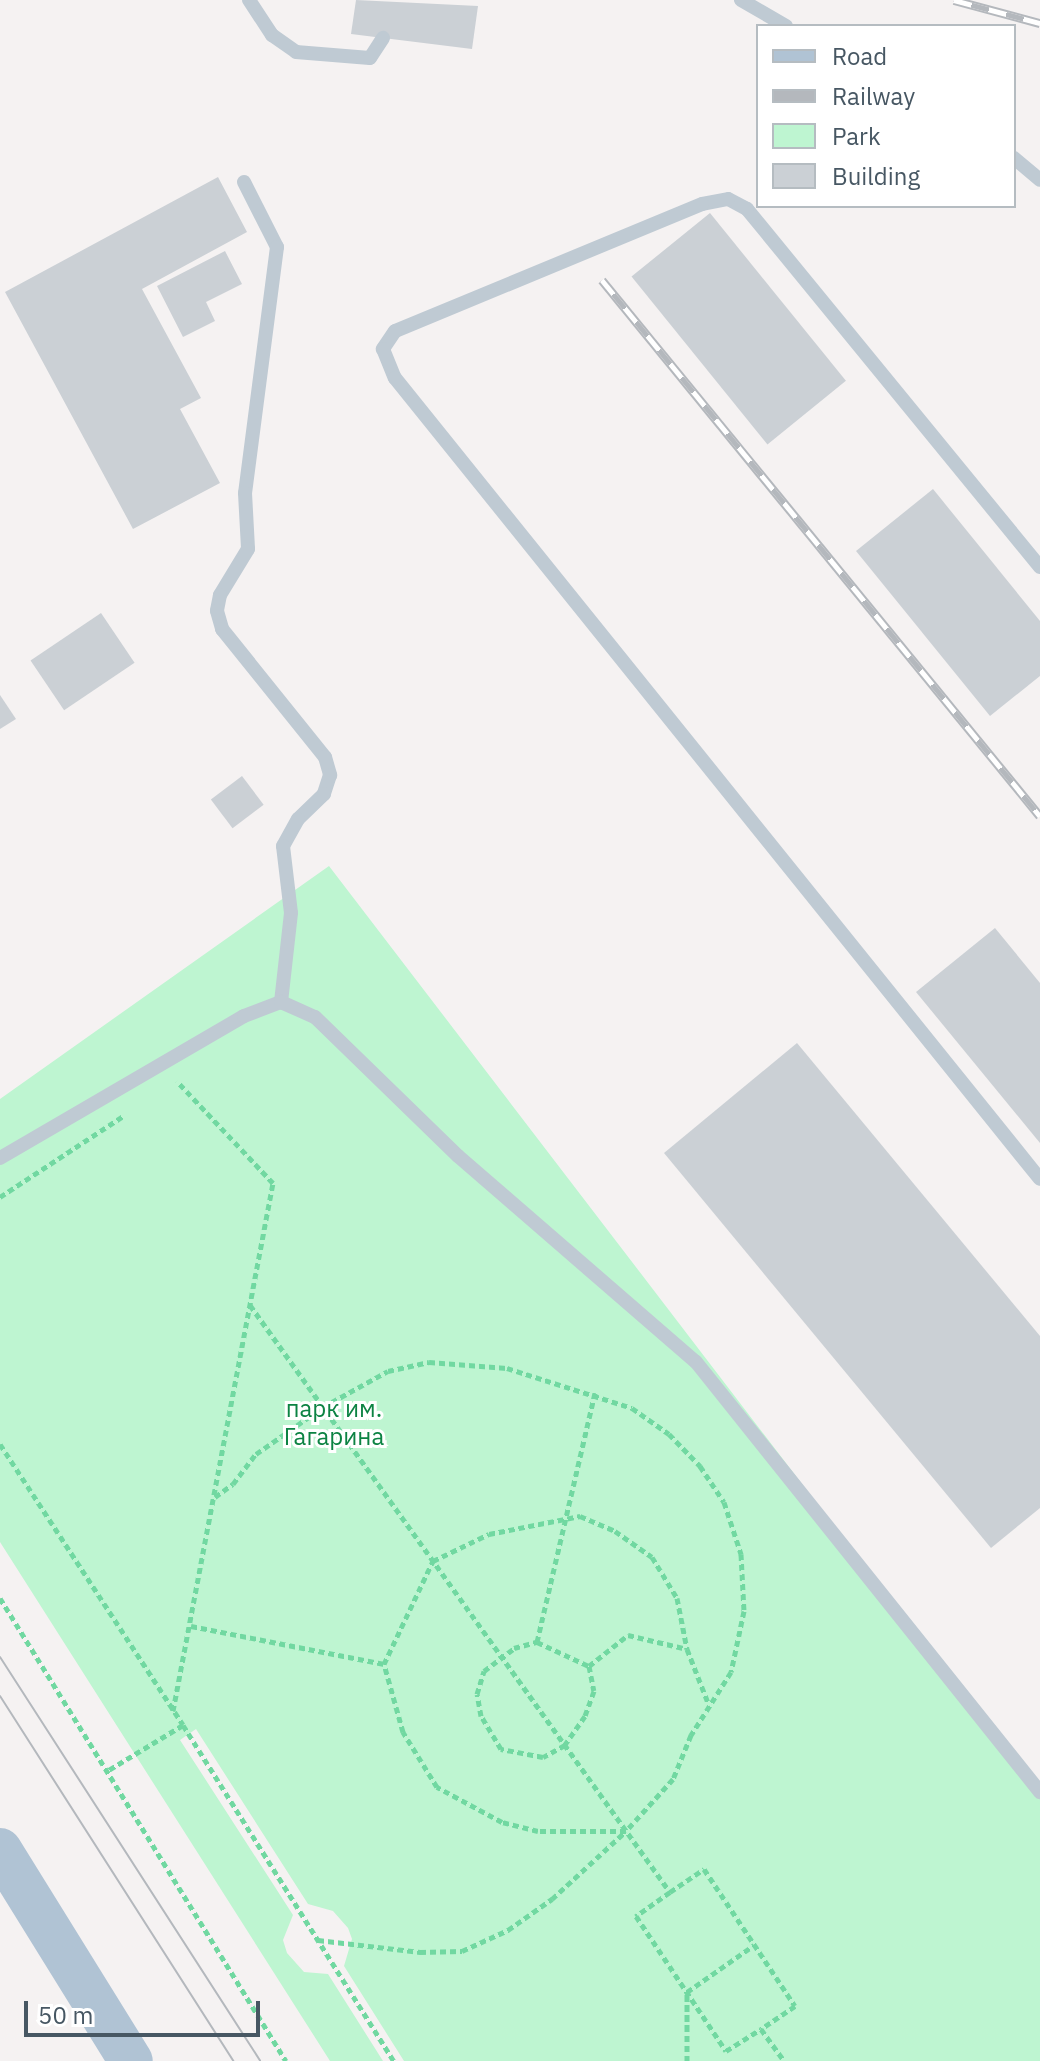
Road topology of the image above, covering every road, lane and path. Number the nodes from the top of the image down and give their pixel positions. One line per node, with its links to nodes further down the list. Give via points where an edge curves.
1 (249, 0): 4 (lane, via 272,35 296,52 370,58)
2 (741, 0): 3 (lane)
3 (783, 24)
4 (383, 38)
5 (1016, 160): 6 (lane)
6 (1040, 180)
7 (244, 182): 9 (lane, via 277,247 245,493 248,549 220,595 217,611 222,629 325,757 330,775 324,794 298,819 283,846 291,913)
8 (1040, 567): 13 (lane, via 747,209 728,199 702,204 395,331 383,349 395,378)
9 (281, 1002): 12 (lane, via 200,1039); 34 (lane, via 315,1017 338,1035 458,1156 696,1362)
10 (165, 1089): 15 (path, via 177,1080 273,1183)
11 (139, 1106): 14 (path)
12 (0, 1158)
13 (1040, 1179)
14 (0, 1197)
15 (250, 1305): 17 (path); 19 (path)
16 (595, 1393): 17 (path, via 507,1368 429,1362 388,1371); 20 (path); 29 (path, via 632,1408 669,1434 724,1502 741,1554 744,1611 731,1672)
17 (323, 1407): 19 (path, via 256,1454 233,1484); 21 (path)
18 (0, 1444): 30 (path)
19 (215, 1497): 23 (path)
20 (566, 1516): 21 (path, via 489,1534); 24 (path); 25 (path, via 615,1531 652,1557 677,1598)
21 (433, 1561): 26 (path); 27 (path)
22 (0, 1598): 33 (path)
23 (191, 1626): 27 (path); 30 (path)
24 (537, 1642): 26 (path); 28 (path)
25 (687, 1649): 28 (path, via 628,1635); 29 (path)
26 (501, 1655): 32 (path); 32 (path, via 484,1671 477,1694 491,1737 501,1749 543,1757)
27 (384, 1664): 35 (path, via 403,1732 437,1787 502,1822 538,1831)
28 (589, 1666): 32 (path, via 594,1691)
29 (709, 1706): 35 (path, via 673,1779)
30 (173, 1711): 31 (path)
31 (183, 1725): 33 (path); 38 (path)
32 (565, 1745): 35 (path)
33 (107, 1771): 44 (path)
34 (1040, 1792)
35 (626, 1831): 37 (path); 38 (path, via 552,1899 508,1930 462,1951 420,1952)
36 (0, 1850): 43 (main road)
37 (670, 1892): 39 (path, via 704,1869); 40 (path, via 636,1916)
38 (317, 1939): 45 (path)
39 (754, 1945): 40 (path); 41 (path, via 795,2006)
40 (687, 1992): 42 (path); 46 (path)
41 (761, 2029): 42 (path); 48 (path)
42 (726, 2051): 47 (path)
43 (131, 2061)
44 (286, 2061)
45 (394, 2061)
46 (687, 2061)
47 (724, 2061)
48 (784, 2061)

